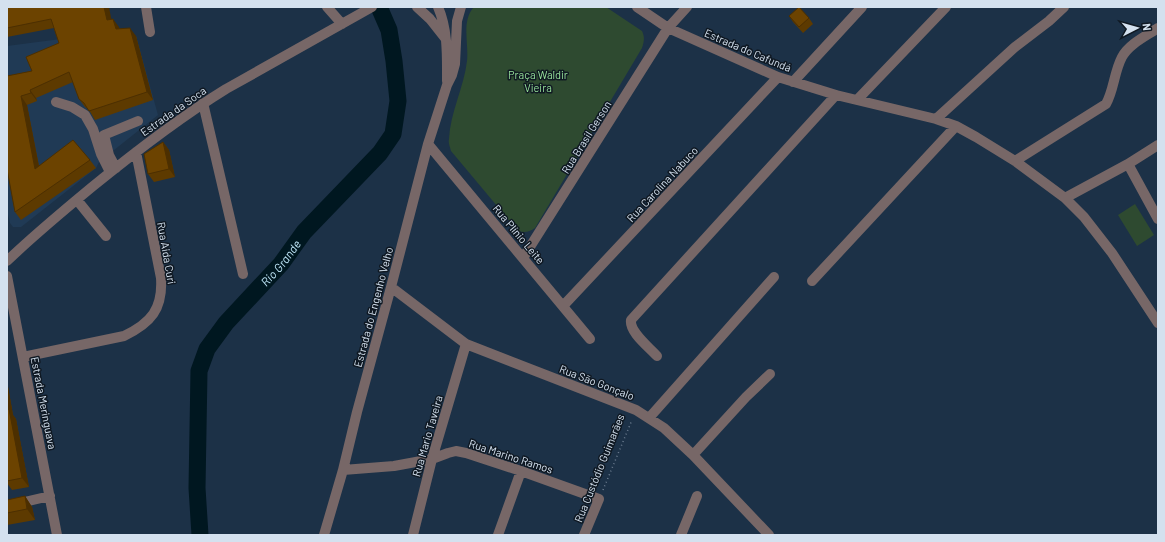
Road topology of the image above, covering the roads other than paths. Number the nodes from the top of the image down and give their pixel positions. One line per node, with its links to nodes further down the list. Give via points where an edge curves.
1 (146, 7): 15 (street)
2 (327, 7): 12 (street)
3 (372, 7): 12 (street, Estrada da Soca)
4 (417, 7): 16 (street)
5 (438, 7): 16 (street, Estrada do Engenho Velho)
6 (461, 7): 19 (street, Estrada do Engenho Velho, via 457,22 455,64)
7 (637, 7): 13 (street, Estrada do Cafundá)
8 (687, 7): 13 (street, Rua Brasil Gerson)
9 (862, 7): 18 (street)
10 (946, 7): 21 (street)
11 (1064, 7): 24 (street, via 1015,47)
12 (342, 24): 23 (street, Estrada da Soca)
13 (668, 28): 17 (street, Estrada do Cafundá); 39 (street, Rua Brasil Gerson)
14 (1158, 28): 32 (street, via 1134,44 1122,57 1106,104)
15 (150, 32)
16 (446, 39): 19 (street, Estrada do Engenho Velho)
17 (778, 77): 18 (street, Estrada do Cafundá); 46 (street, Rua Carolina Nabuco)
18 (793, 82): 20 (street, Estrada do Cafundá)
19 (447, 85): 29 (street, Estrada do Engenho Velho)
20 (836, 95): 21 (street, Estrada do Cafundá); 50 (street, via 631,320 633,330)
21 (857, 100): 24 (street, Estrada do Cafundá)
22 (56, 102): 27 (street, via 72,107 85,116)
23 (203, 103): 31 (street, Estrada da Soca); 41 (street)
24 (936, 119): 26 (street, Estrada do Cafundá)
25 (138, 121): 28 (street)
26 (956, 126): 32 (street, Estrada do Cafundá); 44 (street)
27 (93, 129): 28 (street); 34 (street, via 101,154)
28 (104, 136): 34 (street)
29 (428, 144): 39 (street, Rua Plínio Leite); 45 (street, Estrada do Engenho Velho)
30 (1158, 145): 33 (street)
31 (136, 152): 34 (street, Estrada da Soca); 51 (street, Rua Aida Curi, via 161,278 162,293 158,306 148,321 124,336)
32 (1016, 161): 35 (street, Estrada do Cafundá)
33 (1128, 164): 35 (street); 37 (street)
34 (113, 170): 36 (street, Estrada da Soca)
35 (1065, 198): 47 (street, Estrada do Cafundá, via 1112,252)
36 (77, 200): 38 (street); 40 (street, Estrada da Soca)
37 (1158, 219)
38 (106, 236)
39 (524, 258): 46 (street, Rua Plínio Leite)
40 (7, 261)
41 (243, 274)
42 (7, 276): 51 (street, Estrada Meringuava)
43 (774, 277): 53 (street)
44 (812, 281)
45 (391, 288): 49 (street, Rua São Gonçalo); 56 (street, Estrada do Engenho Velho)
46 (563, 306): 48 (street, Rua Plínio Leite)
47 (1158, 323)
48 (590, 339)
49 (466, 344): 53 (street, Rua São Gonçalo, via 636,410); 55 (street, Rua Mario Taveira)
50 (657, 356)
51 (23, 357): 58 (street, Estrada Meringuava)
52 (770, 374): 54 (street)
53 (649, 418): 54 (street, Rua São Gonçalo, via 664,428)
54 (693, 455): 68 (street, Rua São Gonçalo)
55 (432, 459): 56 (street, Rua Marino Ramos, via 394,466); 57 (street, Rua Marino Ramos, via 456,451); 64 (street, Rua Mario Taveira)
56 (343, 470): 63 (street, Estrada do Engenho Velho)
57 (521, 471): 60 (street, Rua Marino Ramos); 65 (street)
58 (50, 496): 61 (street); 62 (street, Estrada Meringuava)
59 (698, 496): 67 (street)
60 (599, 499): 66 (street, Rua Custódio Guimarães)
61 (7, 506)
62 (57, 535)
63 (324, 535)
64 (413, 535)
65 (498, 535)
66 (584, 535)
67 (681, 535)
68 (769, 535)

